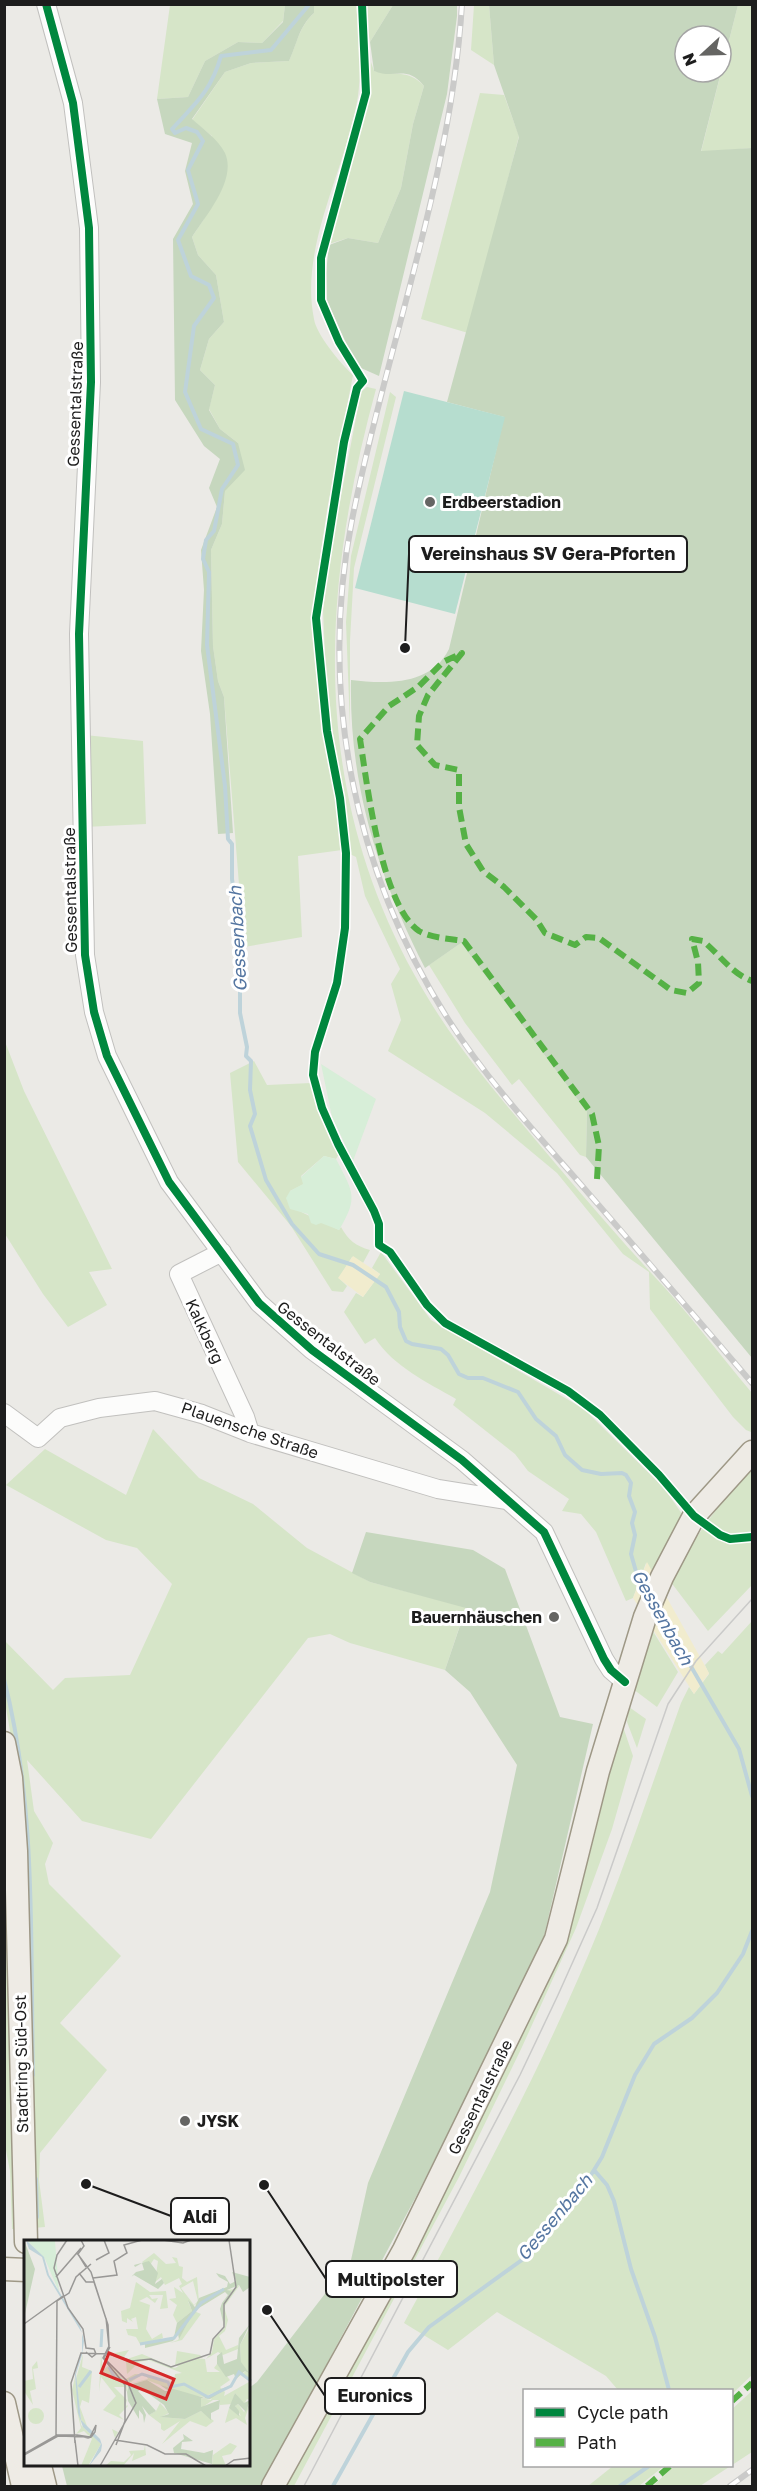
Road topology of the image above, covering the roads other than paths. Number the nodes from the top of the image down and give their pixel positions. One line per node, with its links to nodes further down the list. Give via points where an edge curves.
1 (46, 4): 2 (street, Gessentalstraße, via 74,103 89,228 91,381 79,634 85,955 94,1012 107,1056 169,1182)
2 (222, 1252): 4 (street, Kalkberg, via 179,1274); 6 (street, Gessentalstraße, via 259,1303 312,1350 462,1460)
3 (4, 1413): 4 (street, Plauensche Straße, via 38,1438 60,1419 99,1408 155,1401)
4 (250, 1433): 6 (street, Plauensche Straße, via 438,1489)
5 (753, 1452): 7 (main road, Gessentalstraße, via 694,1516 645,1617)
6 (507, 1500): 7 (street, Gessentalstraße, via 544,1532 604,1659)
7 (625, 1682): 16 (main road, Gessentalstraße, via 556,1939 404,2250)
8 (4, 1743): 9 (main road, Stadtring Süd-Ost, via 11,1778 15,1851)
9 (26, 2240)
10 (4, 2269): 11 (main road)
11 (24, 2270)
12 (4, 2403): 14 (main road)
13 (40, 2467): 15 (main road)
14 (23, 2487)
15 (45, 2487)
16 (273, 2487)

